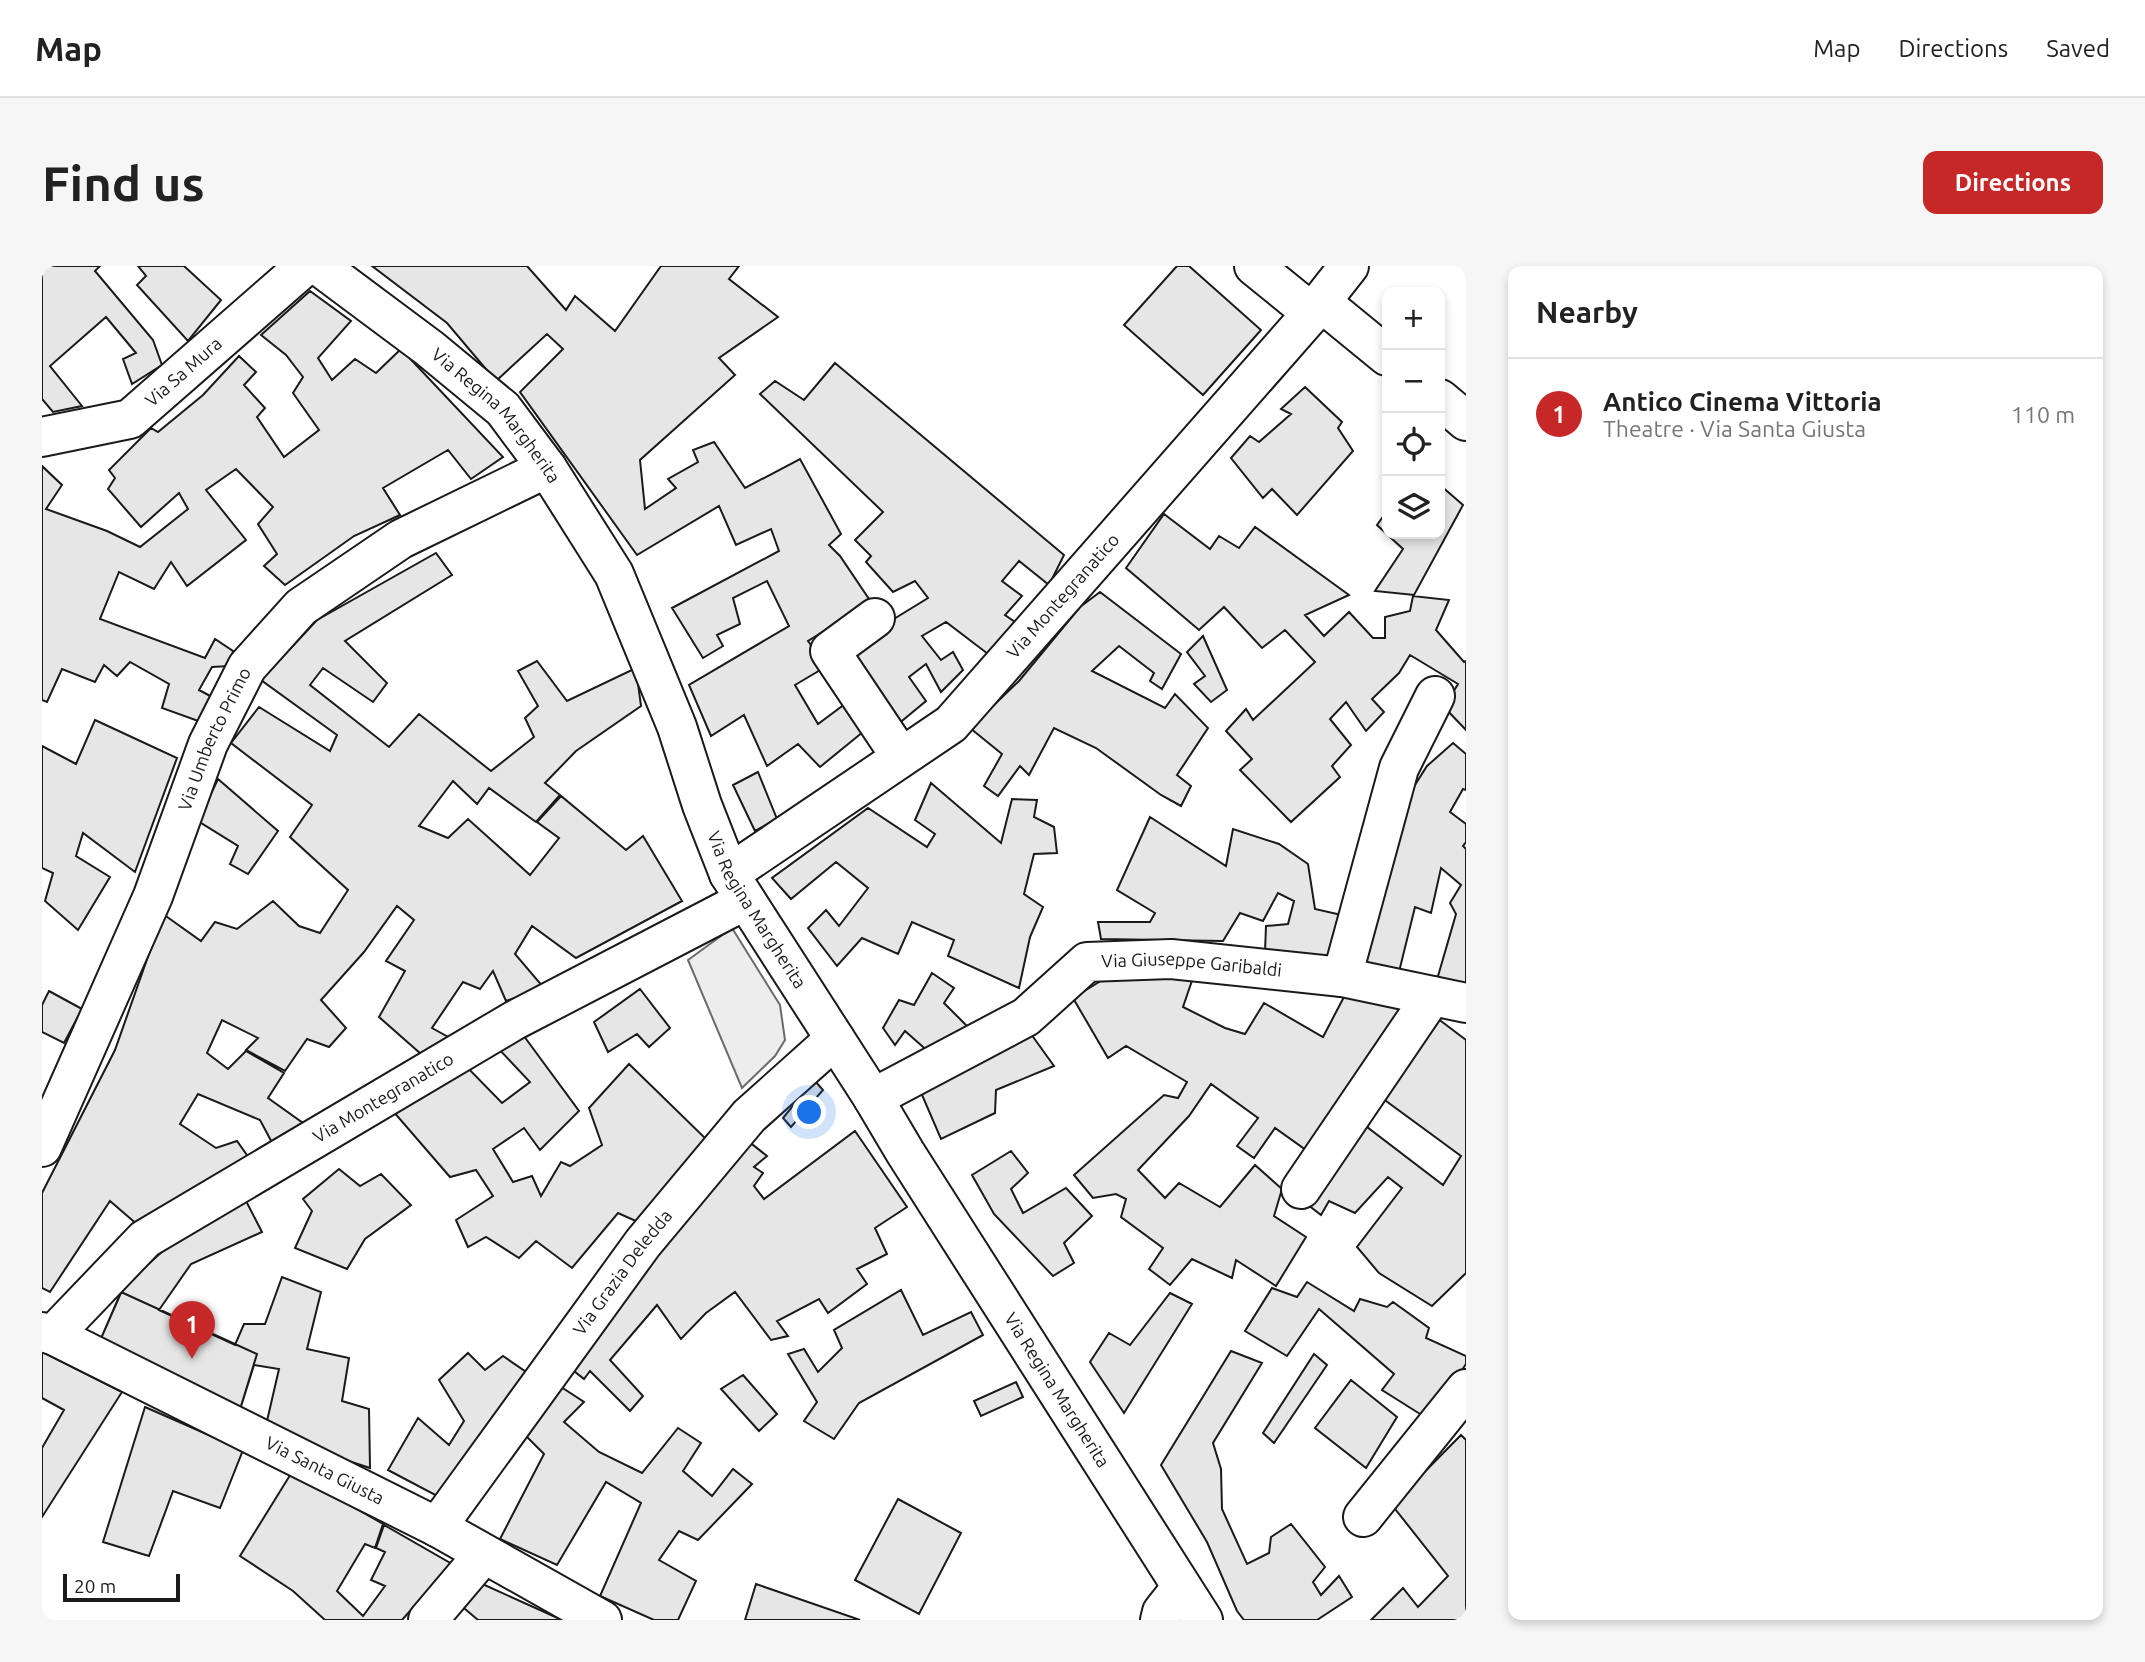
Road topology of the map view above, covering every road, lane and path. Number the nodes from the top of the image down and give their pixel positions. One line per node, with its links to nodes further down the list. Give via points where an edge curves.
1 (305, 266): 9 (street, Via Sa Mura, via 131,419)
2 (319, 266): 10 (street, Via Regina Margherita, via 503,409)
3 (1254, 266): 5 (street)
4 (1349, 266): 5 (street, Via Montegranatico)
5 (1316, 307): 6 (street); 13 (street, Via Montegranatico, via 951,724)
6 (1382, 353)
7 (1445, 403): 8 (street)
8 (1466, 421)
9 (42, 437)
10 (547, 468): 14 (street, Via Regina Margherita, via 614,574); 19 (street, Via Umberto Primo, via 401,539 301,607 247,667 208,744 153,896)
11 (875, 618): 13 (street, via 830,651)
12 (1435, 696): 15 (street, via 1399,768)
13 (901, 757): 14 (street, Via Montegranatico)
14 (737, 888): 17 (street, Via Regina Margherita); 21 (street, Via Montegranatico, via 145,1239)
15 (1342, 977): 16 (street, Via Giuseppe Garibaldi); 18 (street, Via Giuseppe Garibaldi, via 1171,959 1087,962 1026,1017)
16 (1449, 1000): 20 (street)
17 (835, 1039): 18 (street, Via Regina Margherita); 24 (street, Via Grazia Deledda, via 750,1116 643,1243)
18 (873, 1098): 26 (street, Via Regina Margherita)
19 (42, 1147)
20 (1301, 1189)
21 (47, 1334): 24 (street, Via Santa Giusta)
22 (1466, 1389): 23 (street)
23 (1363, 1517)
24 (437, 1527): 25 (street, Via Santa Giusta)
25 (483, 1555): 27 (street); 28 (street, Via Santa Giusta)
26 (1181, 1588): 29 (street); 30 (street, Via Regina Margherita)
27 (428, 1620)
28 (601, 1620)
29 (1160, 1620)
30 (1203, 1620)

